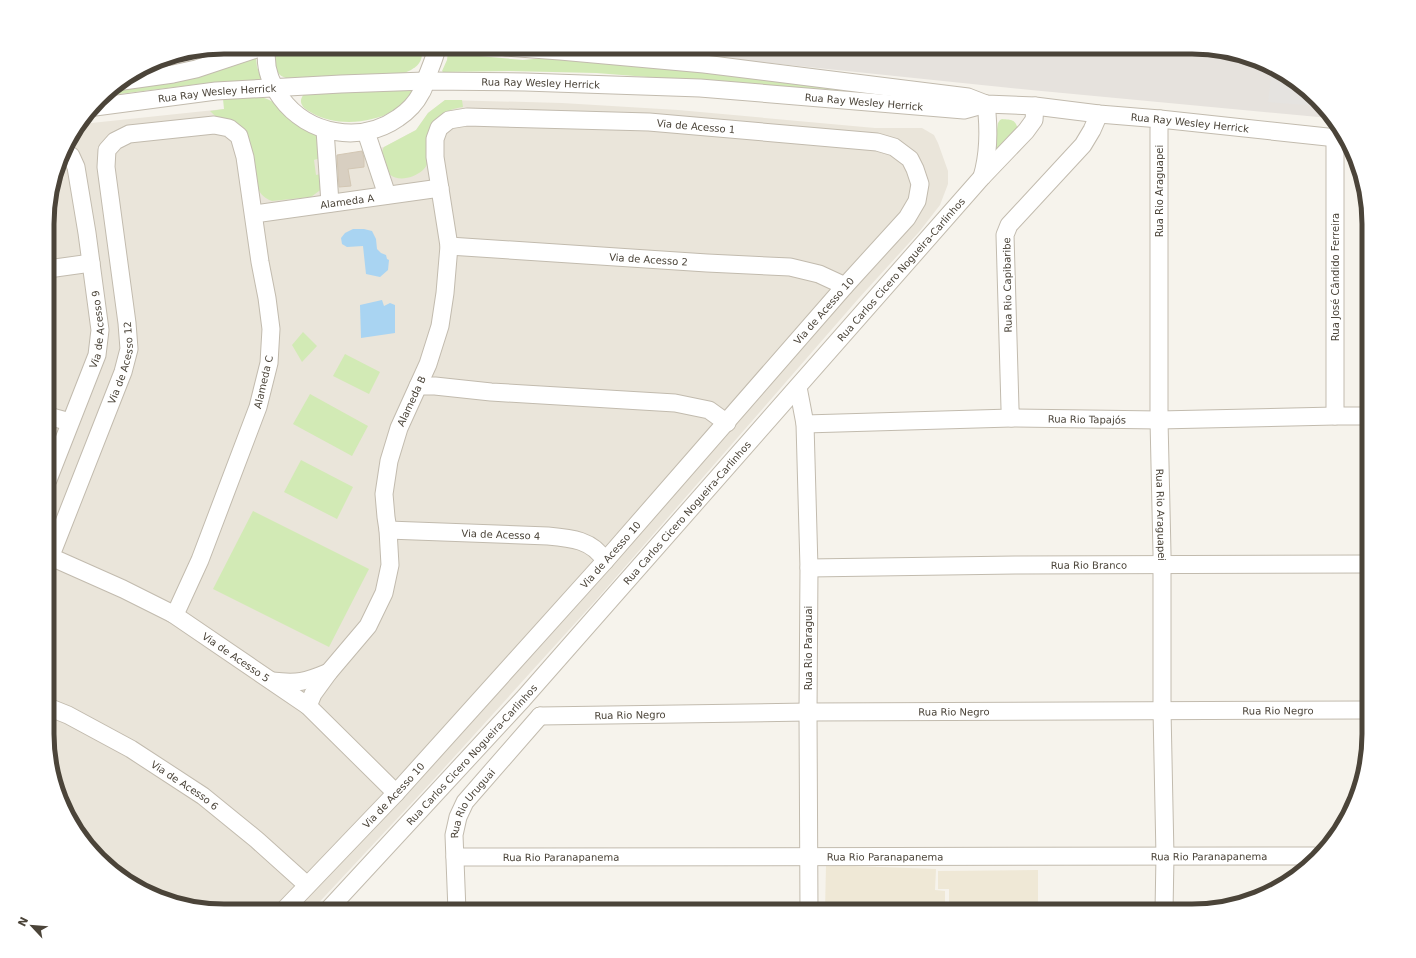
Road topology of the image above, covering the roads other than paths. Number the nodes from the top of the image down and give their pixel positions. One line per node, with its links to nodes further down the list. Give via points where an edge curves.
1 (220, 54): 6 (street, via 213,62)
2 (242, 54): 6 (street)
3 (265, 54): 9 (street)
4 (435, 54): 8 (street)
5 (588, 54): 10 (street, Rua Ray Wesley Herrick, via 704,64 968,97)
6 (196, 70): 7 (street)
7 (136, 79)
8 (425, 82): 9 (street, Rua Ray Wesley Herrick); 10 (street, Rua Ray Wesley Herrick, via 525,82 700,88 964,110); 17 (street, via 421,94 403,114 392,122)
9 (274, 89): 11 (street, Rua Ray Wesley Herrick, via 216,91); 16 (street, via 296,115)
10 (986, 104): 12 (street, Rua Ray Wesley Herrick); 22 (street, via 987,150)
11 (102, 106)
12 (1035, 106): 13 (street, Rua Ray Wesley Herrick); 22 (street, Rua Carlos Cicero Nogueira-Carlinhos, via 1034,120 1026,131)
13 (1099, 114): 14 (street, Rua Ray Wesley Herrick); 37 (street, Rua Rio Capibaribe, via 1083,144 1009,224 1005,235)
14 (1160, 119): 18 (street, Rua Ray Wesley Herrick); 38 (street, Rua Rio Araguapei)
15 (449, 120): 23 (street, Via de Acesso 1, via 467,117 649,122 877,142 894,147 910,159); 24 (street, Alameda B, via 439,128 435,139)
16 (325, 130): 17 (street, via 352,134); 26 (street)
17 (366, 132): 25 (street)
18 (1338, 138)
19 (1341, 143): 34 (street, Rua José Cândido Ferreira)
20 (107, 150): 27 (street, Alameda C, via 115,141 129,134 214,125 229,128 239,136); 44 (street, Via de Acesso 12, via 106,167 129,349 123,372)
21 (69, 155): 29 (street, Via de Acesso 9, via 76,168)
22 (982, 177): 33 (street, Rua Carlos Cicero Nogueira-Carlinhos)
23 (920, 184): 31 (street, Via de Acesso 10, via 917,201 907,218)
24 (440, 188): 25 (street, Alameda A); 28 (street, Alameda B)
25 (387, 195): 26 (street, Alameda A)
26 (330, 203): 27 (street, Alameda A)
27 (254, 214): 50 (street, Alameda C, via 270,329 269,363 258,407 203,552)
28 (449, 246): 31 (street, Via de Acesso 2, via 790,267 819,274); 32 (street, Alameda B, via 440,326)
29 (91, 263): 30 (street); 39 (street, Via de Acesso 9, via 100,330 97,355)
30 (54, 268)
31 (846, 286): 40 (street, Via de Acesso 10)
32 (418, 386): 40 (street, via 675,403 709,410); 43 (street, Alameda B, via 399,428 389,461 384,494)
33 (798, 387): 41 (street, Rua Rio Paraguai); 53 (street, Rua Carlos Cicero Nogueira-Carlinhos)
34 (1335, 416): 35 (street, Rua Rio Tapajós); 38 (street, Rua Rio Tapajós)
35 (1362, 416)
36 (54, 418): 39 (street)
37 (1011, 418): 38 (street, Rua Rio Tapajós); 41 (street, Rua Rio Tapajós)
38 (1159, 420): 48 (street, Rua Rio Araguapei)
39 (70, 422): 42 (street, Via de Acesso 9)
40 (727, 423): 45 (street, Via de Acesso 10)
41 (805, 424): 49 (street, Rua Rio Paraguai)
42 (54, 464)
43 (388, 530): 45 (street, Via de Acesso 4, via 573,539 594,547); 51 (street, Alameda B, via 390,566 384,593 368,626)
44 (54, 550)
45 (605, 561): 60 (street, Via de Acesso 10)
46 (54, 562): 50 (street, Via de Acesso 5, via 124,589)
47 (1362, 564): 48 (street, Rua Rio Branco)
48 (1162, 565): 49 (street, Rua Rio Branco); 56 (street, Rua Rio Araguapei)
49 (809, 568): 58 (street, Rua Rio Paraguai)
50 (173, 614): 52 (street, Via de Acesso 5)
51 (329, 672): 52 (street, via 301,682); 54 (street, Alameda B, via 313,694)
52 (268, 680): 54 (street, Via de Acesso 5)
53 (523, 699): 59 (street); 67 (street, Rua Carlos Cicero Nogueira-Carlinhos)
54 (308, 706): 60 (street, Via de Acesso 5)
55 (54, 709): 65 (street, Via de Acesso 6, via 131,749 203,796)
56 (1162, 710): 57 (street, Rua Rio Negro); 58 (street, Rua Rio Negro); 61 (street, Rua Rio Araguapei)
57 (1362, 710)
58 (808, 712): 59 (street, Rua Rio Negro); 63 (street, Rua Rio Paraguai)
59 (540, 716): 64 (street, Rua Rio Uruguai, via 465,802 454,835)
60 (396, 792): 65 (street, Via de Acesso 10)
61 (1165, 856): 62 (street, Rua Rio Paranapanema); 63 (street, Rua Rio Paranapanema); 70 (street, Rua Rio Araguapei)
62 (1310, 856)
63 (809, 857): 64 (street, Rua Rio Paranapanema); 69 (street, Rua Rio Paraguai)
64 (455, 858): 68 (street, Rua Rio Uruguai)
65 (307, 884): 66 (street, Via de Acesso 10)
66 (288, 904)
67 (333, 904)
68 (457, 904)
69 (809, 904)
70 (1164, 904)

